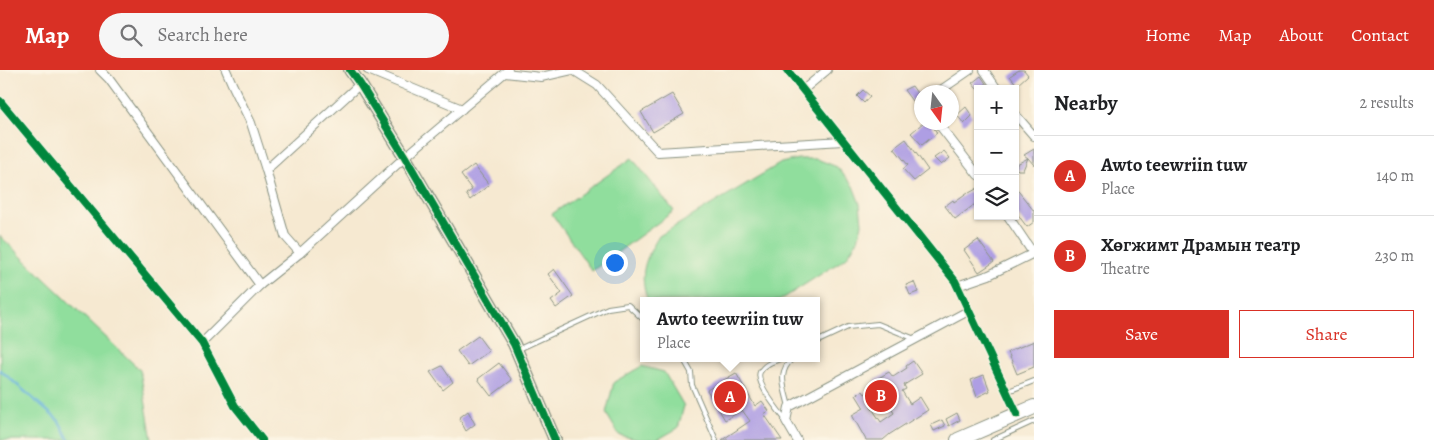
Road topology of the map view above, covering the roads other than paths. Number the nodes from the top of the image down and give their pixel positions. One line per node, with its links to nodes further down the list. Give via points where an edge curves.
1 (100, 70): 27 (street)
2 (226, 70): 22 (street, via 251,124)
3 (350, 70): 11 (street)
4 (368, 70): 16 (street)
5 (573, 70): 10 (street, via 541,77); 20 (street, via 596,85 658,152)
6 (787, 70): 14 (street)
7 (827, 70): 14 (street)
8 (970, 70): 12 (street)
9 (984, 70): 13 (street)
10 (506, 71): 16 (street)
11 (360, 84): 21 (street); 22 (street)
12 (948, 85)
13 (994, 85)
14 (803, 90): 20 (street)
15 (0, 101): 33 (street)
16 (462, 109): 21 (street)
17 (1019, 119): 19 (street)
18 (943, 130): 23 (street)
19 (1034, 136)
20 (843, 141): 28 (street)
21 (405, 157): 25 (street); 34 (street)
22 (266, 170): 25 (street, via 285,236)
23 (974, 170)
24 (1011, 220): 26 (street)
25 (300, 253): 27 (street)
26 (1034, 253): 28 (street)
27 (260, 284): 33 (street)
28 (957, 286): 29 (street)
29 (968, 311): 31 (street); 39 (street)
30 (640, 316): 34 (lane, via 628,305 608,308)
31 (916, 339): 32 (lane, via 878,324 848,328); 40 (street)
32 (820, 340)
33 (202, 343): 45 (street, via 235,406)
34 (517, 350): 46 (street)
35 (686, 362): 47 (lane, via 692,385)
36 (770, 362): 44 (lane, via 759,373 759,379)
37 (788, 362): 40 (lane, via 782,376)
38 (1034, 381): 39 (lane)
39 (1006, 392): 42 (street)
40 (789, 406): 44 (street)
41 (1034, 406): 42 (highway)
42 (1016, 414): 49 (highway)
43 (1034, 420): 50 (lane)
44 (786, 421): 48 (street)
45 (262, 440)
46 (555, 440)
47 (716, 440)
48 (797, 440)
49 (958, 440)
50 (993, 440)

